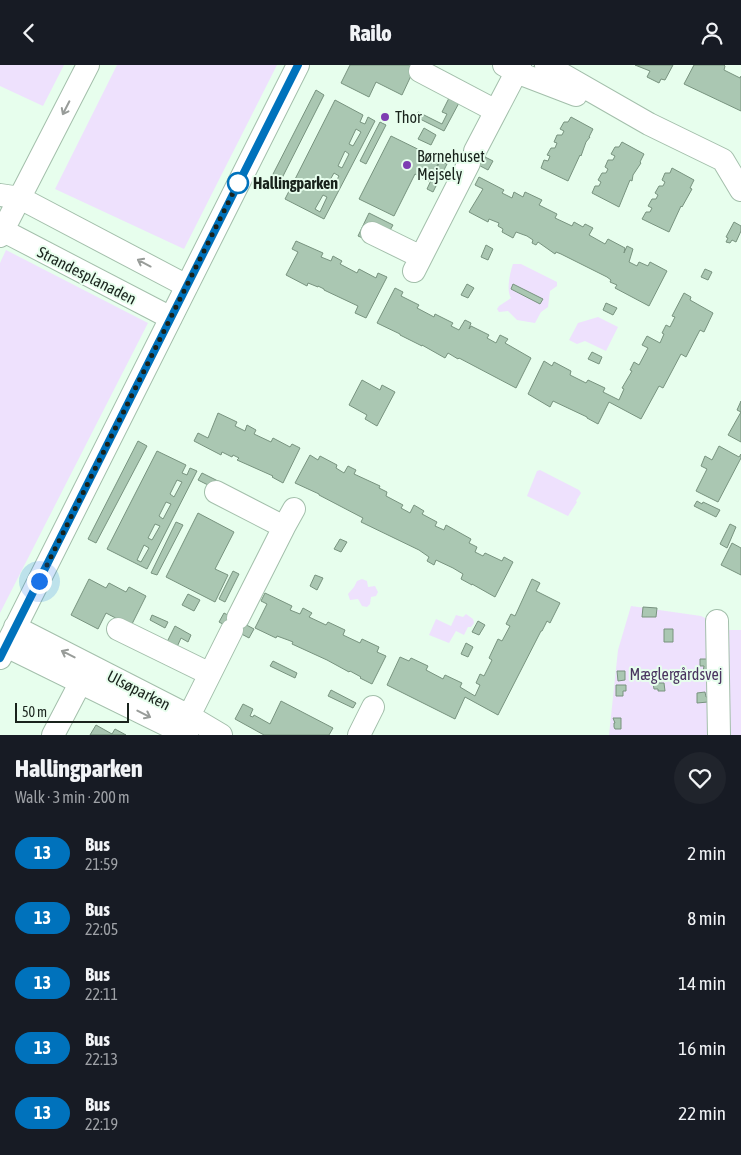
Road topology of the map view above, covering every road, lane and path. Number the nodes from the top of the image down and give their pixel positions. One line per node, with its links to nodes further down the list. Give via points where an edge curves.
1 (88, 65): 9 (street, Strandesplanaden, one-way to 9)
2 (298, 65): 12 (street)
3 (546, 65): 7 (street)
4 (513, 67): 6 (street); 7 (street)
5 (420, 71): 6 (street)
6 (496, 111): 11 (street, via 417,264)
7 (649, 124): 8 (street, via 724,160)
8 (732, 187)
9 (10, 196): 10 (street, Strandesplanaden); 12 (street, one-way to 9)
10 (1, 232): 13 (street, Strandesplanaden)
11 (372, 233)
12 (188, 286): 13 (street)
13 (171, 318): 17 (street)
14 (216, 492): 19 (street, Ulsøparken, via 289,518)
15 (717, 621): 25 (street)
16 (118, 629): 19 (street)
17 (7, 644): 18 (street, Ulsøparken)
18 (85, 673): 21 (street, Ulsøparken); 22 (street, Ulsøparken)
19 (210, 675): 21 (street, Ulsøparken)
20 (373, 707): 24 (street)
21 (184, 729): 23 (street, Ulsøparken)
22 (53, 735)
23 (221, 735)
24 (359, 735)
25 (719, 735)

